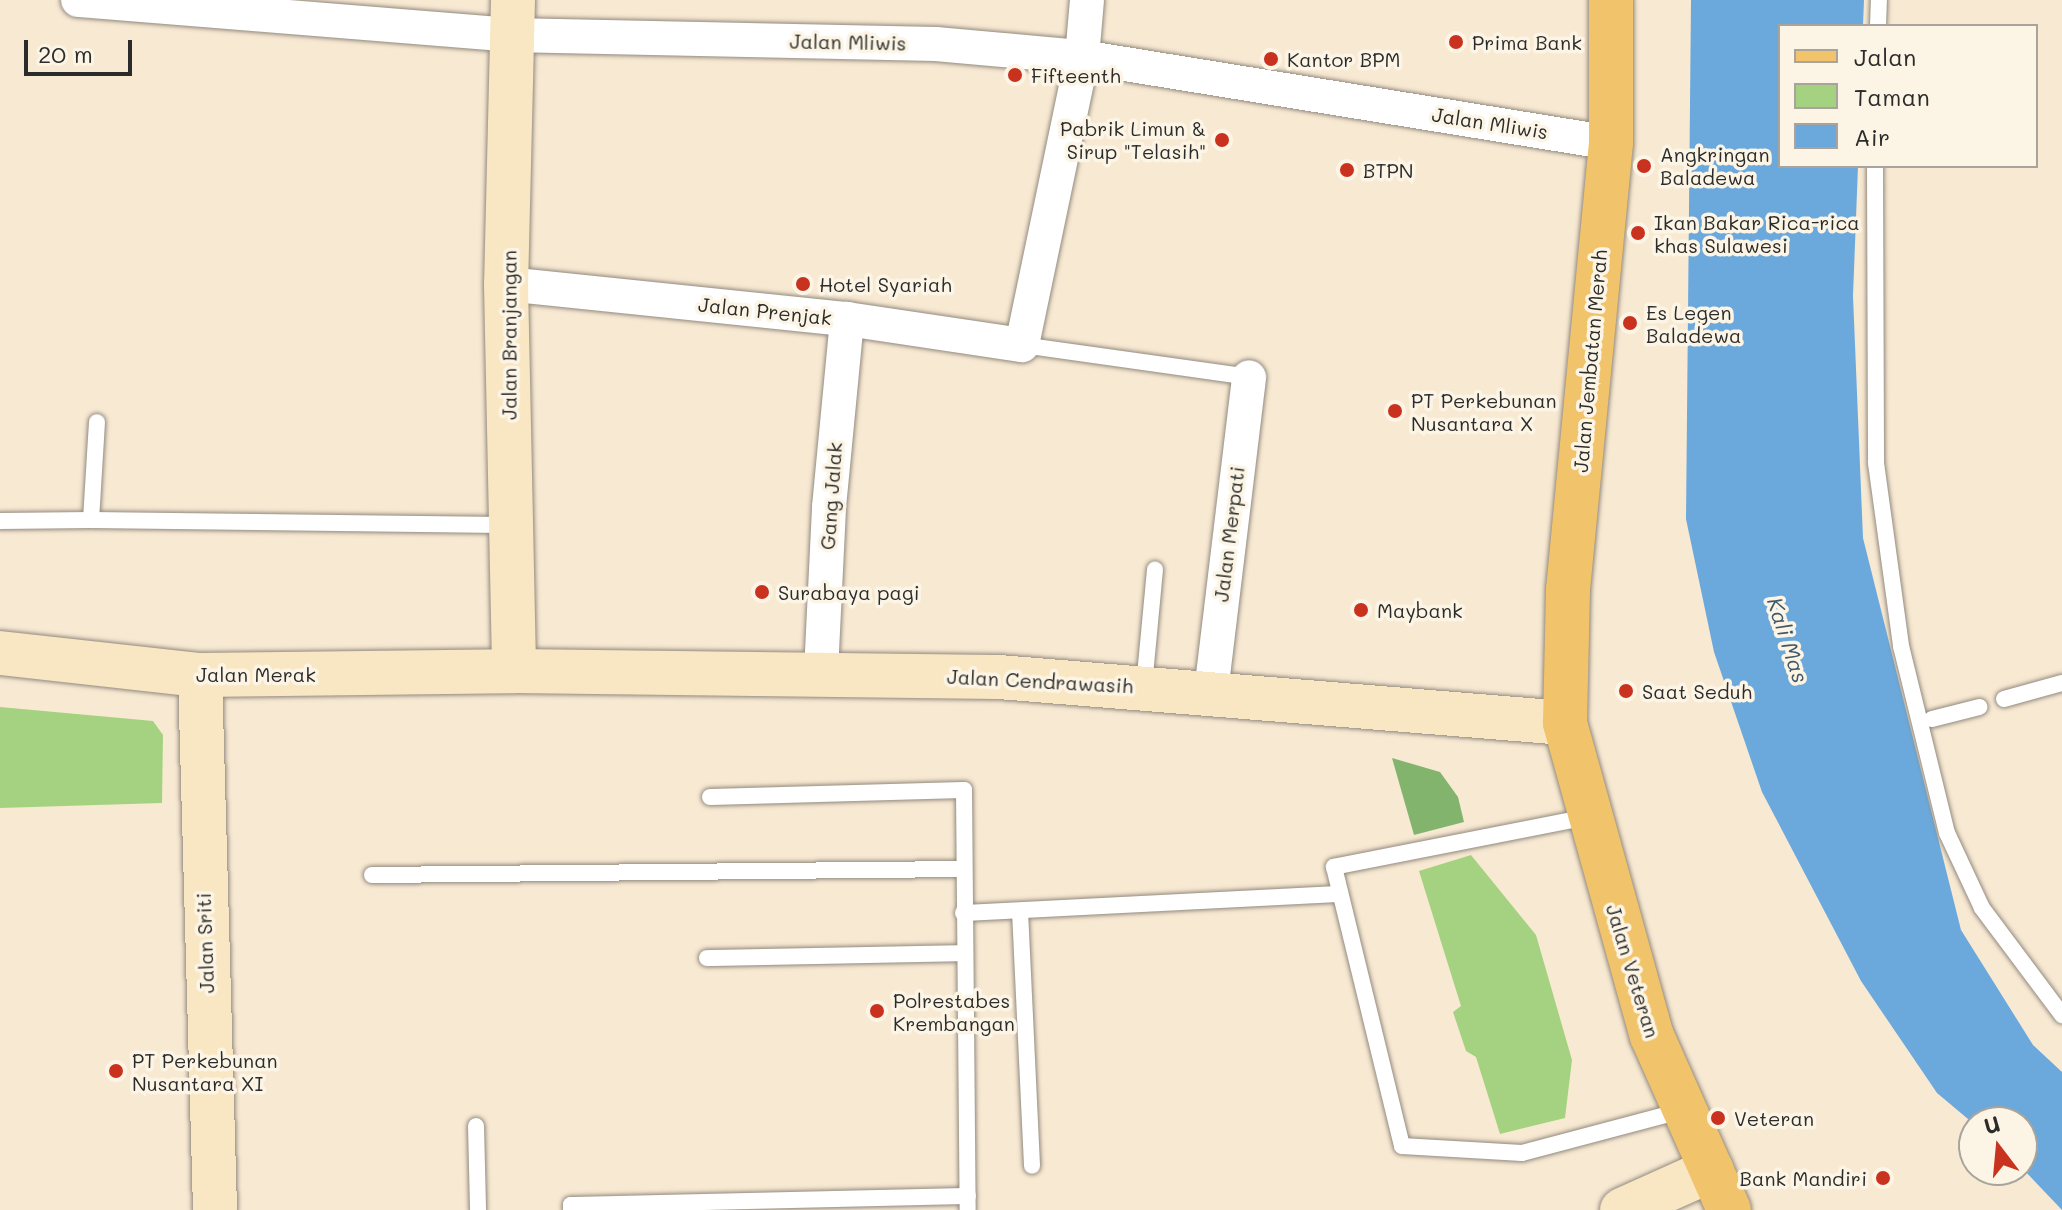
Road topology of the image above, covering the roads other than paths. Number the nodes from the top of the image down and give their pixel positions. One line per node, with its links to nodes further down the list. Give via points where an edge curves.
1 (78, 0): 5 (street, Jalan Mliwis)
2 (1087, 0): 7 (street)
3 (1611, 0): 8 (main road, Jalan Jembatan Merah)
4 (1879, 0): 6 (lane)
5 (512, 18): 7 (street, Jalan Mliwis); 10 (street, Jalan Branjangan)
6 (1878, 24)
7 (1082, 57): 8 (street, Jalan Mliwis); 12 (street)
8 (1611, 143): 29 (main road, Jalan Jembatan Merah, via 1568,590)
9 (1875, 168): 39 (lane, via 1876,463 1901,646 1947,833 1982,908)
10 (506, 284): 11 (street, Jalan Prenjak); 17 (street, Jalan Branjangan)
11 (847, 319): 12 (street, Jalan Prenjak); 21 (street, Gang Jalak, via 829,507)
12 (1022, 345): 13 (lane)
13 (1249, 377): 25 (street, Jalan Merpati)
14 (97, 422): 15 (lane)
15 (91, 520): 16 (lane); 17 (lane)
16 (0, 521)
17 (511, 525): 20 (street, Jalan Branjangan)
18 (1155, 570): 24 (lane)
19 (0, 653): 22 (street, Jalan Merak)
20 (514, 671): 21 (street, Jalan Cendrawasih); 22 (street, Jalan Merak)
21 (821, 672): 24 (street, Jalan Cendrawasih)
22 (200, 675): 45 (street, Jalan Sriti)
23 (2062, 683): 26 (lane)
24 (1144, 687): 25 (street, Jalan Cendrawasih)
25 (1211, 692): 29 (street, Jalan Cendrawasih)
26 (2004, 699)
27 (1979, 707): 28 (lane)
28 (1932, 719)
29 (1565, 723): 31 (main road, Jalan Veteran)
30 (710, 797): 32 (lane, via 964,790)
31 (1589, 816): 34 (lane, via 1334,867); 40 (main road, Jalan Veteran, via 1652,1036)
32 (964, 869): 33 (lane); 36 (lane)
33 (372, 875)
34 (1340, 894): 35 (lane); 40 (lane, via 1402,1146 1522,1153)
35 (1020, 911): 36 (lane); 42 (lane)
36 (963, 913): 37 (lane)
37 (963, 953): 38 (lane); 44 (lane)
38 (707, 958)
39 (2062, 1015)
40 (1681, 1111): 43 (main road, Jalan Veteran)
41 (476, 1126): 46 (lane)
42 (1032, 1166)
43 (1711, 1170): 48 (street); 49 (main road, Jalan Veteran)
44 (968, 1203): 47 (lane, via 571,1205)
45 (215, 1210)
46 (478, 1210)
47 (571, 1210)
48 (1622, 1210)
49 (1729, 1210)

